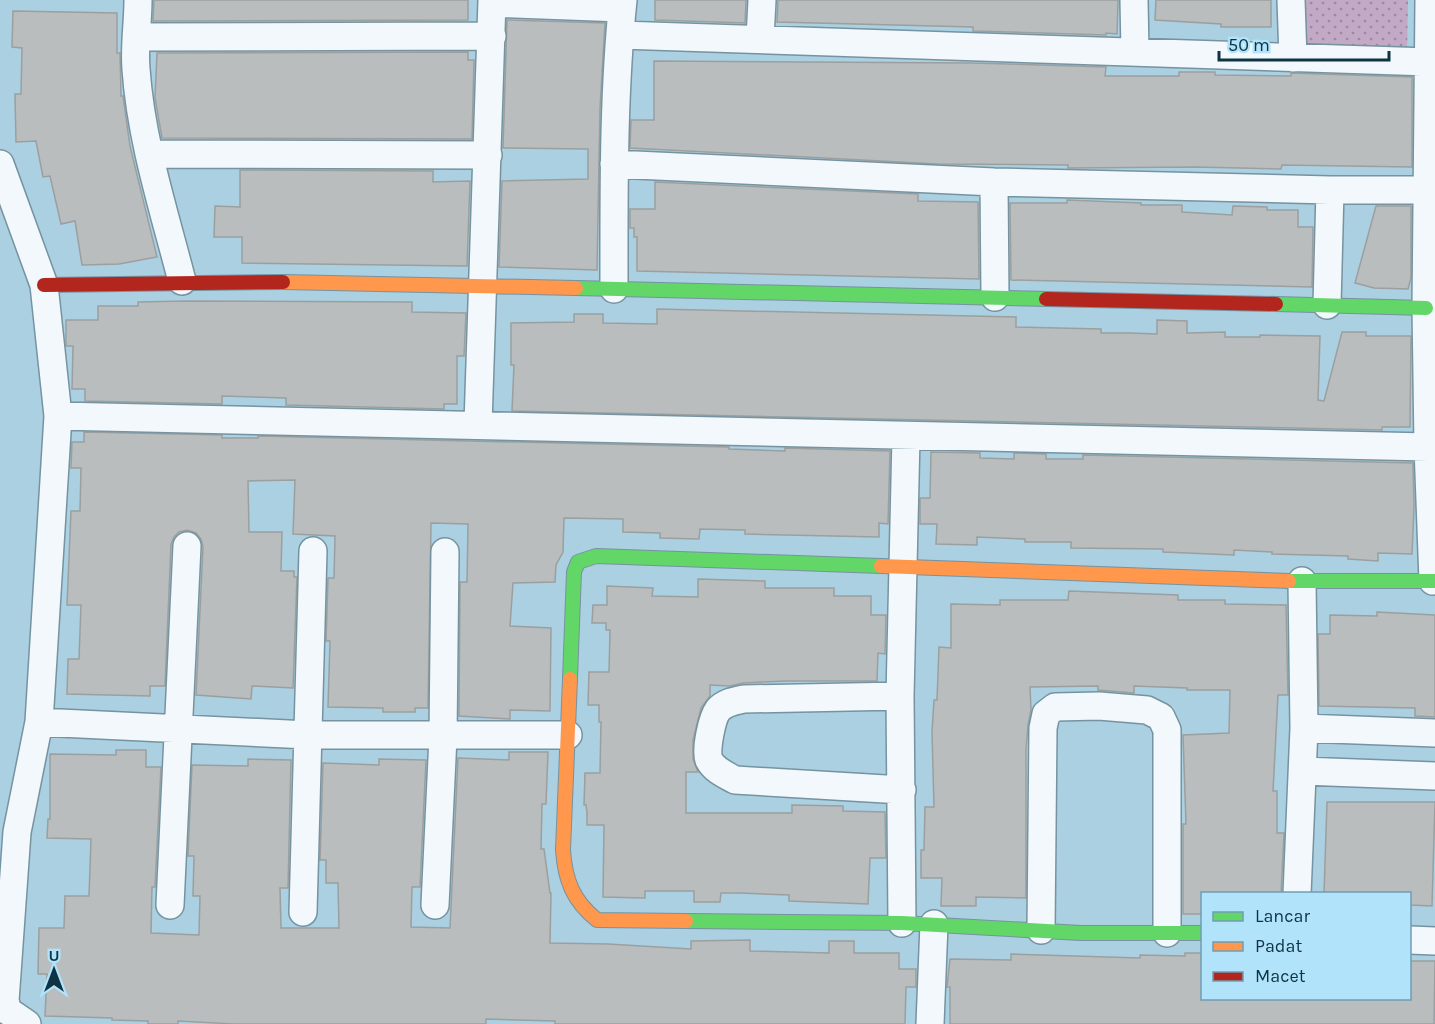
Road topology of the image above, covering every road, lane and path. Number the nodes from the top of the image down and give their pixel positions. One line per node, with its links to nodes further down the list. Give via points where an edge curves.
1 (138, 0): 10 (street)
2 (762, 0): 11 (street)
3 (1134, 0): 12 (street)
4 (1291, 0): 13 (street)
5 (1429, 0): 14 (street)
6 (492, 2): 7 (street); 9 (street)
7 (623, 4): 8 (street)
8 (620, 35): 11 (street); 18 (street)
9 (492, 36): 10 (street); 16 (street)
10 (138, 37): 15 (street, via 137,84)
11 (760, 39): 12 (street)
12 (1135, 52): 13 (street)
13 (1293, 58): 14 (street)
14 (1428, 62): 20 (street)
15 (149, 154): 16 (street); 23 (street)
16 (488, 155): 24 (street)
17 (0, 164): 25 (street)
18 (614, 164): 19 (street); 26 (street)
19 (994, 182): 21 (street); 27 (street)
20 (1431, 189): 21 (street); 22 (street)
21 (1330, 190): 28 (street)
22 (1431, 266): 29 (street)
23 (182, 281): 24 (street); 25 (street)
24 (483, 284): 26 (street); 31 (street)
25 (44, 285): 30 (street)
26 (614, 289): 27 (street)
27 (995, 297): 28 (street)
28 (1327, 305): 29 (street)
29 (1426, 308): 33 (street)
30 (58, 416): 31 (street); 41 (street)
31 (478, 424): 32 (street)
32 (906, 436): 33 (street); 37 (street)
33 (1428, 447): 39 (street)
34 (187, 546): 43 (street)
35 (313, 551): 45 (street)
36 (445, 552): 47 (street)
37 (904, 567): 38 (street); 40 (street); 46 (street, via 586,558 578,562 574,572)
38 (1302, 581): 39 (street); 42 (street)
39 (1434, 581)
40 (900, 696): 50 (street); 50 (street, via 744,699 727,703 713,720 708,747 709,759 735,780)
41 (39, 722): 43 (street); 51 (street)
42 (1304, 728): 44 (street); 48 (street)
43 (179, 730): 45 (street); 53 (street)
44 (1435, 733)
45 (308, 735): 47 (street); 55 (street)
46 (568, 735): 47 (street); 56 (street, via 564,870 569,891 597,920)
47 (443, 736): 54 (street)
48 (1304, 771): 49 (street); 52 (street)
49 (1435, 776)
50 (902, 790): 56 (street)
51 (9, 832): 63 (street)
52 (1297, 892)
53 (170, 905)
54 (435, 905)
55 (303, 912)
56 (902, 923): 57 (street)
57 (934, 924): 58 (street); 65 (street)
58 (1041, 930): 59 (street); 59 (street, via 1046,714 1055,707 1099,706 1147,710 1161,717 1167,730)
59 (1167, 933): 60 (street)
60 (1201, 933)
61 (1411, 940): 62 (street)
62 (1435, 941)
63 (2, 1001): 64 (street, via 8,1011)
64 (27, 1024)
65 (930, 1024)

